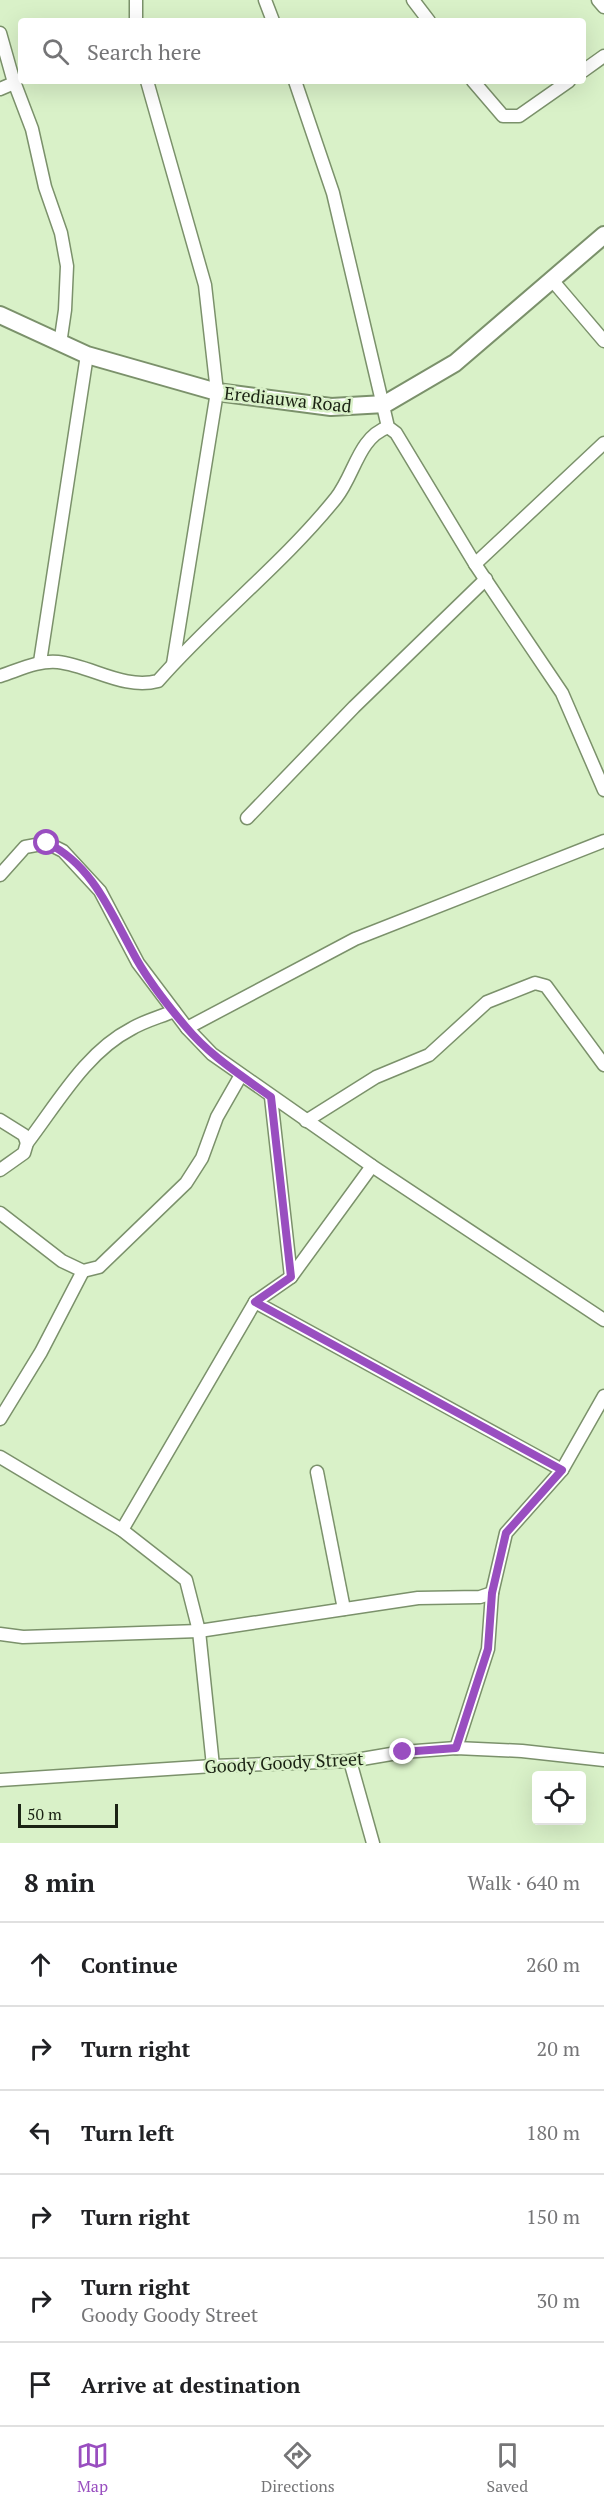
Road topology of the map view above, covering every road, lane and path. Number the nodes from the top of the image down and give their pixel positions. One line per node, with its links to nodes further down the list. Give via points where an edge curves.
1 (136, 0): 6 (street)
2 (266, 0): 7 (street)
3 (413, 0): 8 (street)
4 (598, 0): 5 (street)
5 (604, 7)
6 (136, 18)
7 (272, 18)
8 (427, 18)
9 (0, 33): 12 (street)
10 (604, 56): 11 (street)
11 (586, 69)
12 (14, 82): 17 (street); 22 (street, via 32,129 67,266)
13 (148, 84): 24 (street, via 205,285)
14 (296, 84): 25 (street, via 333,193)
15 (476, 84): 16 (street, via 503,116 519,116)
16 (565, 84)
17 (0, 89)
18 (604, 235): 19 (street, Erediauwa Road)
19 (552, 280): 21 (street); 25 (street, Erediauwa Road, via 455,363)
20 (0, 315): 22 (street, Erediauwa Road)
21 (604, 341)
22 (60, 344): 23 (street, Erediauwa Road)
23 (87, 355): 24 (street, Erediauwa Road); 30 (street)
24 (217, 392): 25 (street, Erediauwa Road, via 331,407); 31 (street)
25 (385, 404): 26 (street)
26 (388, 427): 28 (street, via 396,434); 31 (street, via 376,431 365,443 346,485 321,517)
27 (604, 443): 28 (street)
28 (475, 564): 29 (street)
29 (486, 579): 33 (street, via 562,693); 34 (street)
30 (40, 662): 31 (street, via 59,662 142,685 158,681); 32 (street)
31 (173, 664)
32 (0, 676)
33 (604, 790)
34 (247, 818)
35 (604, 841): 38 (street, via 355,939)
36 (0, 875): 37 (street, via 25,847 47,843 63,851 100,891 138,963)
37 (174, 1011): 38 (street); 44 (street, via 130,1029 106,1047 87,1065)
38 (187, 1028): 40 (street, via 212,1054)
39 (604, 1065): 43 (street, via 546,987 535,983 487,1002 429,1055 376,1077)
40 (241, 1075): 41 (street); 48 (street, via 186,1183 99,1267)
41 (271, 1097): 43 (street); 49 (street)
42 (0, 1120): 44 (street, via 24,1136)
43 (306, 1121): 45 (street)
44 (27, 1143): 46 (street, via 24,1153)
45 (372, 1166): 49 (street); 51 (street)
46 (0, 1170)
47 (0, 1213): 48 (street, via 62,1261)
48 (83, 1270): 53 (street, via 41,1352)
49 (291, 1277): 50 (street)
50 (255, 1302): 55 (street); 57 (street)
51 (604, 1320)
52 (604, 1396): 55 (street)
53 (0, 1419)
54 (0, 1458): 57 (street)
55 (562, 1470): 58 (street, via 506,1533)
56 (317, 1472): 59 (street)
57 (122, 1530): 60 (street, via 186,1580)
58 (492, 1593): 59 (street); 62 (street, via 488,1649)
59 (344, 1609): 60 (street)
60 (199, 1631): 61 (street, via 23,1637); 65 (street)
61 (0, 1634)
62 (456, 1748): 63 (street, Goody Goody Street); 64 (street, Goody Goody Street)
63 (604, 1760)
64 (350, 1761): 65 (street, Goody Goody Street); 67 (street)
65 (213, 1766): 66 (street, Goody Goody Street)
66 (0, 1780)
67 (373, 1843)

